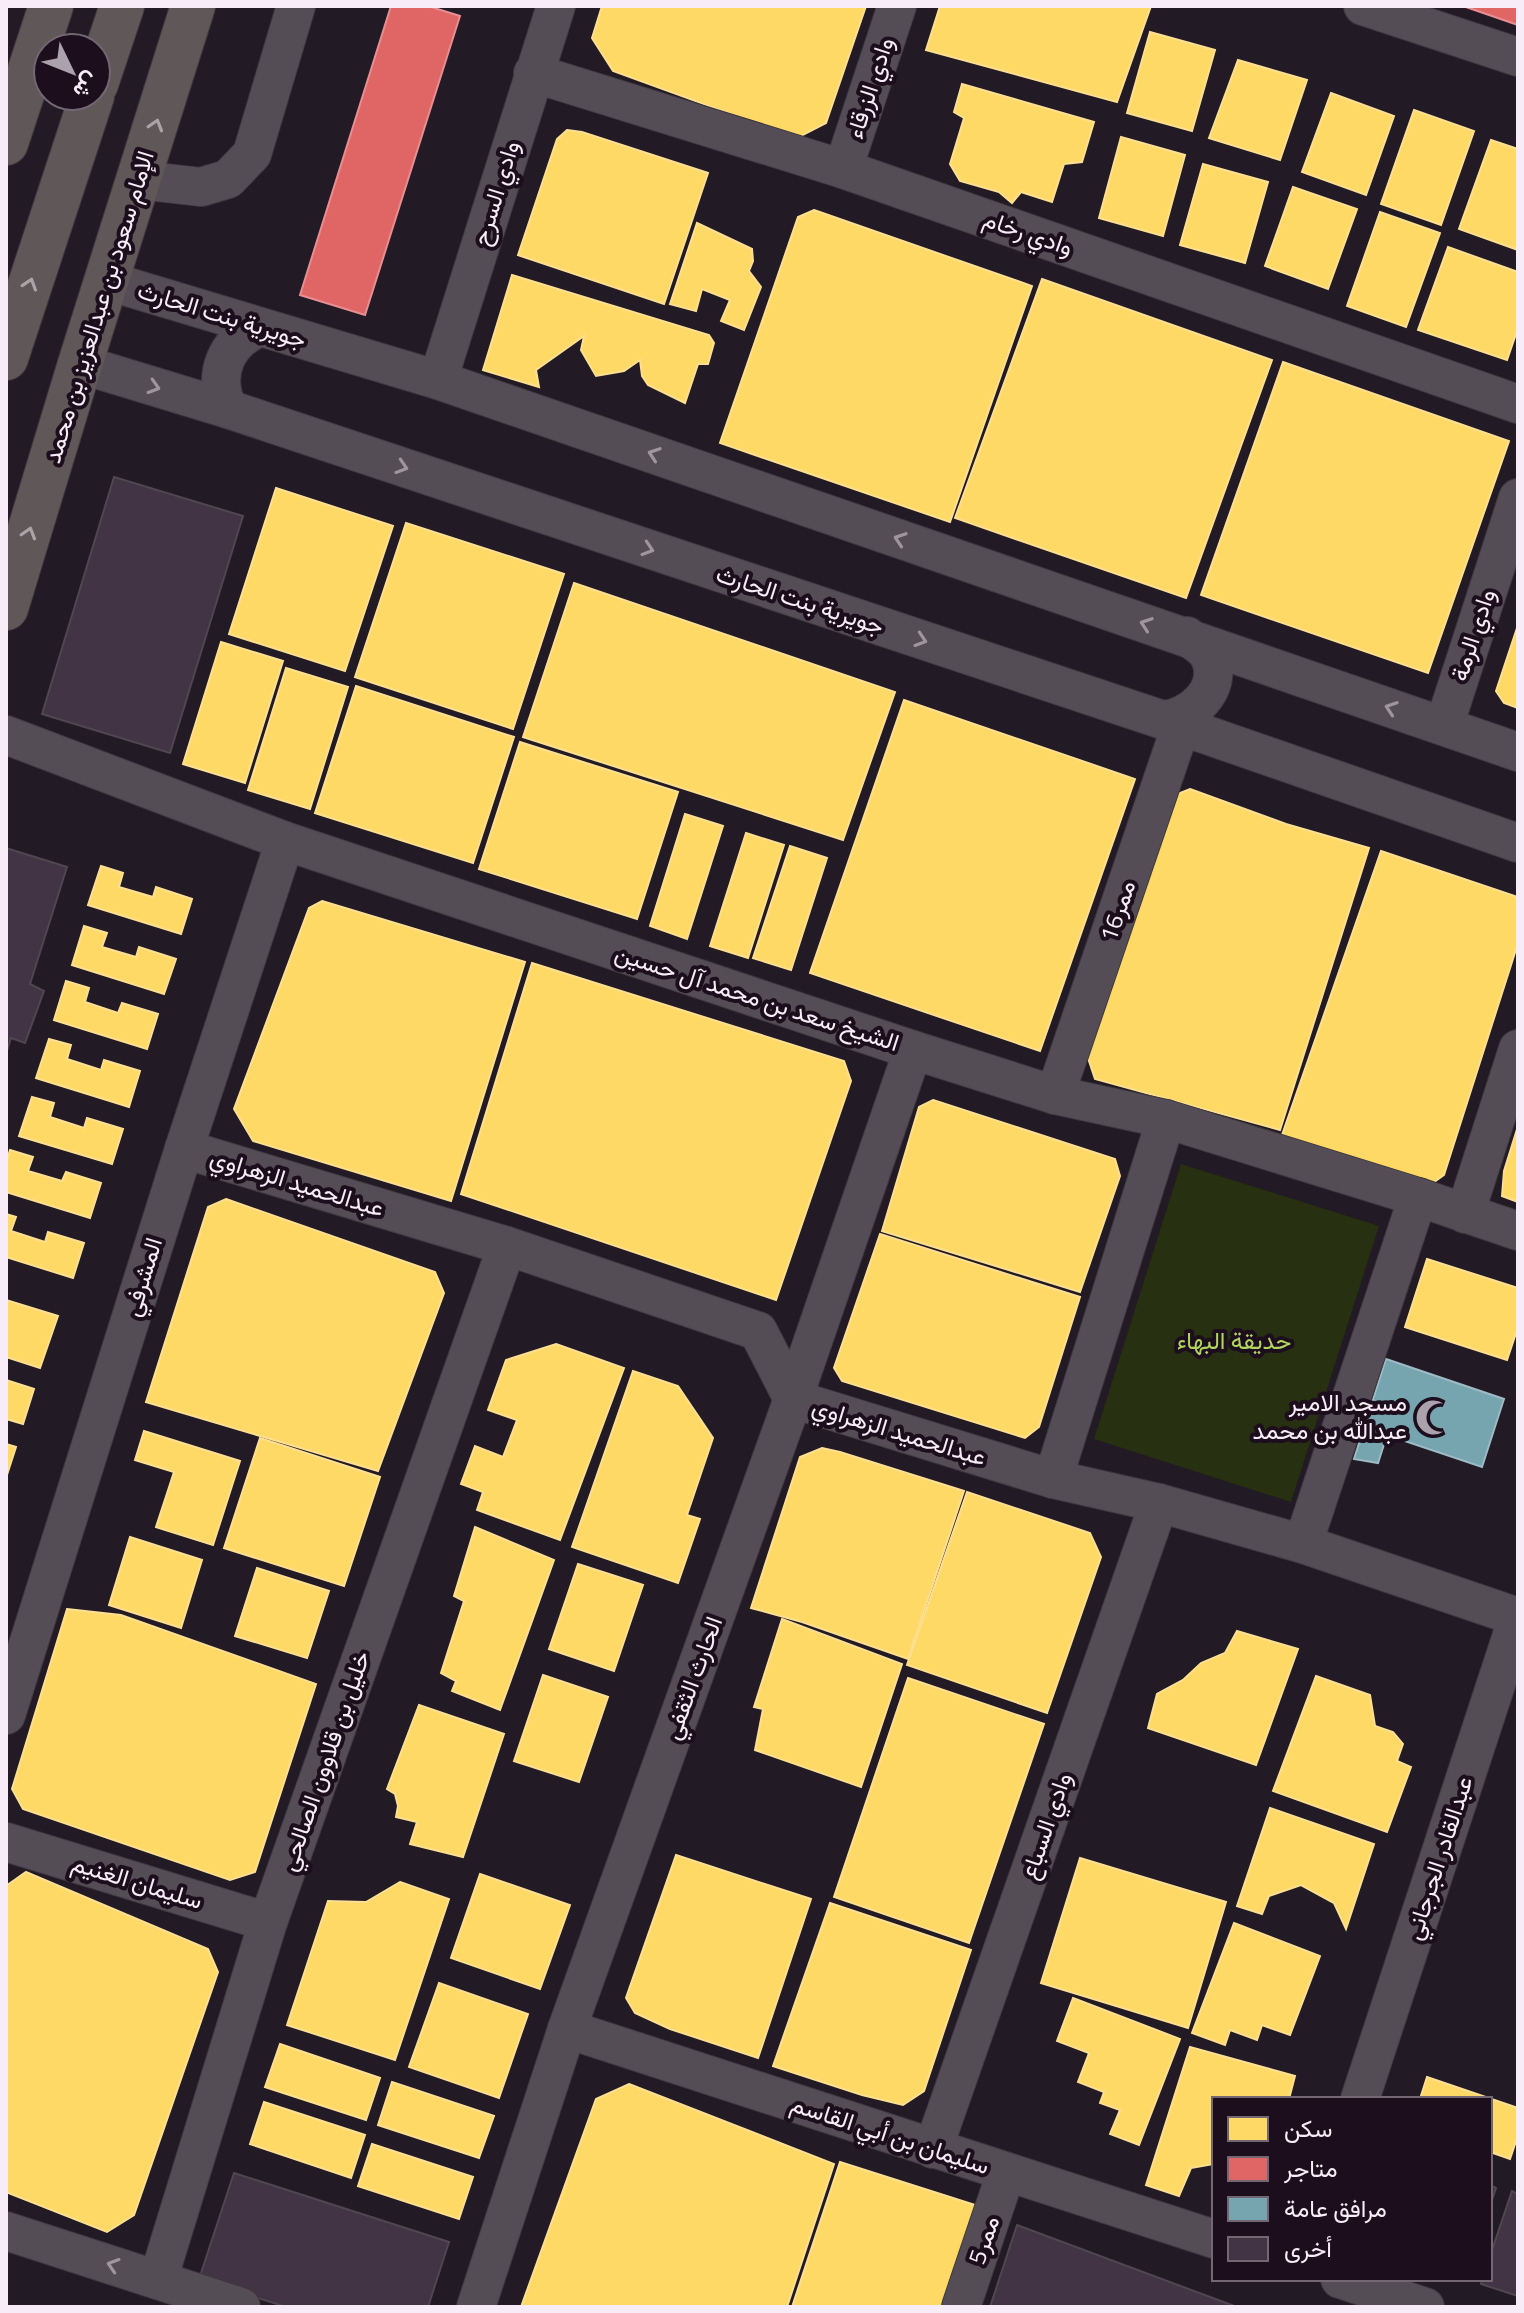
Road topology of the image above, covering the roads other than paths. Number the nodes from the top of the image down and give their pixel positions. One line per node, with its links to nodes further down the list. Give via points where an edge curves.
1 (51, 6): 12 (main road)
2 (122, 6): 8 (main road)
3 (193, 6): 14 (main road, الإمام سعود بن عبدالعزيز بن محمد, one-way to 3)
4 (296, 6): 14 (street, via 252,154 228,179 201,187)
5 (556, 6): 10 (street, وادي السرح)
6 (897, 6): 13 (street, وادي الزرقاء)
7 (1363, 6): 9 (street)
8 (112, 36)
9 (1518, 57)
10 (533, 73): 13 (street, وادي رخام); 19 (street, وادي السرح)
11 (87, 112): 17 (main road, one-way to 11)
12 (6, 143)
13 (843, 169): 20 (street, وادي رخام)
14 (139, 180): 15 (main road, الإمام سعود بن عبدالعزيز بن محمد)
15 (108, 281): 16 (street, جويرية بنت الحارث); 18 (main road, الإمام سعود بن عبدالعزيز بن محمد)
16 (260, 327): 19 (street, جويرية بنت الحارث); 21 (street, via 246,333 224,363 220,393)
17 (6, 358)
18 (80, 364): 21 (street, جويرية بنت الحارث, one-way to 21); 23 (main road, الإمام سعود بن عبدالعزيز بن محمد, one-way to 18)
19 (438, 380): 24 (street, جويرية بنت الحارث, one-way to 19)
20 (1518, 404)
21 (228, 409): 26 (street, جويرية بنت الحارث, one-way to 26)
22 (1518, 498): 27 (street, وادي الرمة)
23 (6, 608)
24 (1187, 636): 25 (street, جويرية بنت الحارث); 26 (street, via 1206,651 1213,674 1201,702)
25 (1271, 667): 27 (street, جويرية بنت الحارث, one-way to 25); 29 (street, via 1257,666 1229,683 1223,713)
26 (1172, 723): 29 (street, جويرية بنت الحارث); 35 (street, ممر16)
27 (1444, 726): 30 (street, جويرية بنت الحارث)
28 (6, 735): 31 (street, الشيخ سعد بن محمد آل حسين)
29 (1239, 746): 32 (street, جويرية بنت الحارث)
30 (1518, 752)
31 (285, 841): 34 (street, الشيخ سعد بن محمد آل حسين); 37 (street, المشرفي)
32 (1518, 843)
33 (1518, 1049): 39 (street)
34 (913, 1050): 35 (street, الشيخ سعد بن محمد آل حسين); 42 (street, الحارث الثقفي)
35 (1055, 1095): 36 (street, الشيخ سعد بن محمد آل حسين)
36 (1166, 1119): 38 (street, الشيخ سعد بن محمد آل حسين); 43 (street)
37 (184, 1149): 41 (street, عبدالحميد الزهراوي); 47 (street, المشرفي)
38 (1418, 1197): 39 (street, الشيخ سعد بن محمد آل حسين); 45 (street)
39 (1465, 1214): 40 (street, الشيخ سعد بن محمد آل حسين)
40 (1518, 1231)
41 (507, 1246): 42 (street, عبدالحميد الزهراوي, via 758,1331); 49 (street, خليل بن قلاوون الصالحي)
42 (793, 1399): 43 (street, عبدالحميد الزهراوي); 50 (street, الحارث الثقفي)
43 (1053, 1479): 44 (street, عبدالحميد الزهراوي)
44 (1159, 1503): 45 (street, عبدالحميد الزهراوي); 52 (street, وادي السباع)
45 (1303, 1544): 46 (street, عبدالحميد الزهراوي)
46 (1518, 1617): 51 (street, عبدالقادر الجرجاني)
47 (6, 1715)
48 (6, 1842): 49 (street, سليمان الغنيم)
49 (268, 1922): 56 (street, خليل بن قلاوون الصالحي)
50 (567, 2029): 52 (street, سليمان بن أبي القاسم); 59 (street, الحارث الثقفي)
51 (1361, 2097)
52 (933, 2149): 53 (street, سليمان بن أبي القاسم)
53 (1006, 2173): 55 (street, سليمان بن أبي القاسم); 60 (street, ممر5)
54 (6, 2231): 56 (street, one-way to 54)
55 (1212, 2238)
56 (158, 2280): 58 (street)
57 (1346, 2281): 61 (street)
58 (241, 2307)
59 (476, 2307)
60 (961, 2307)
61 (1425, 2307)

